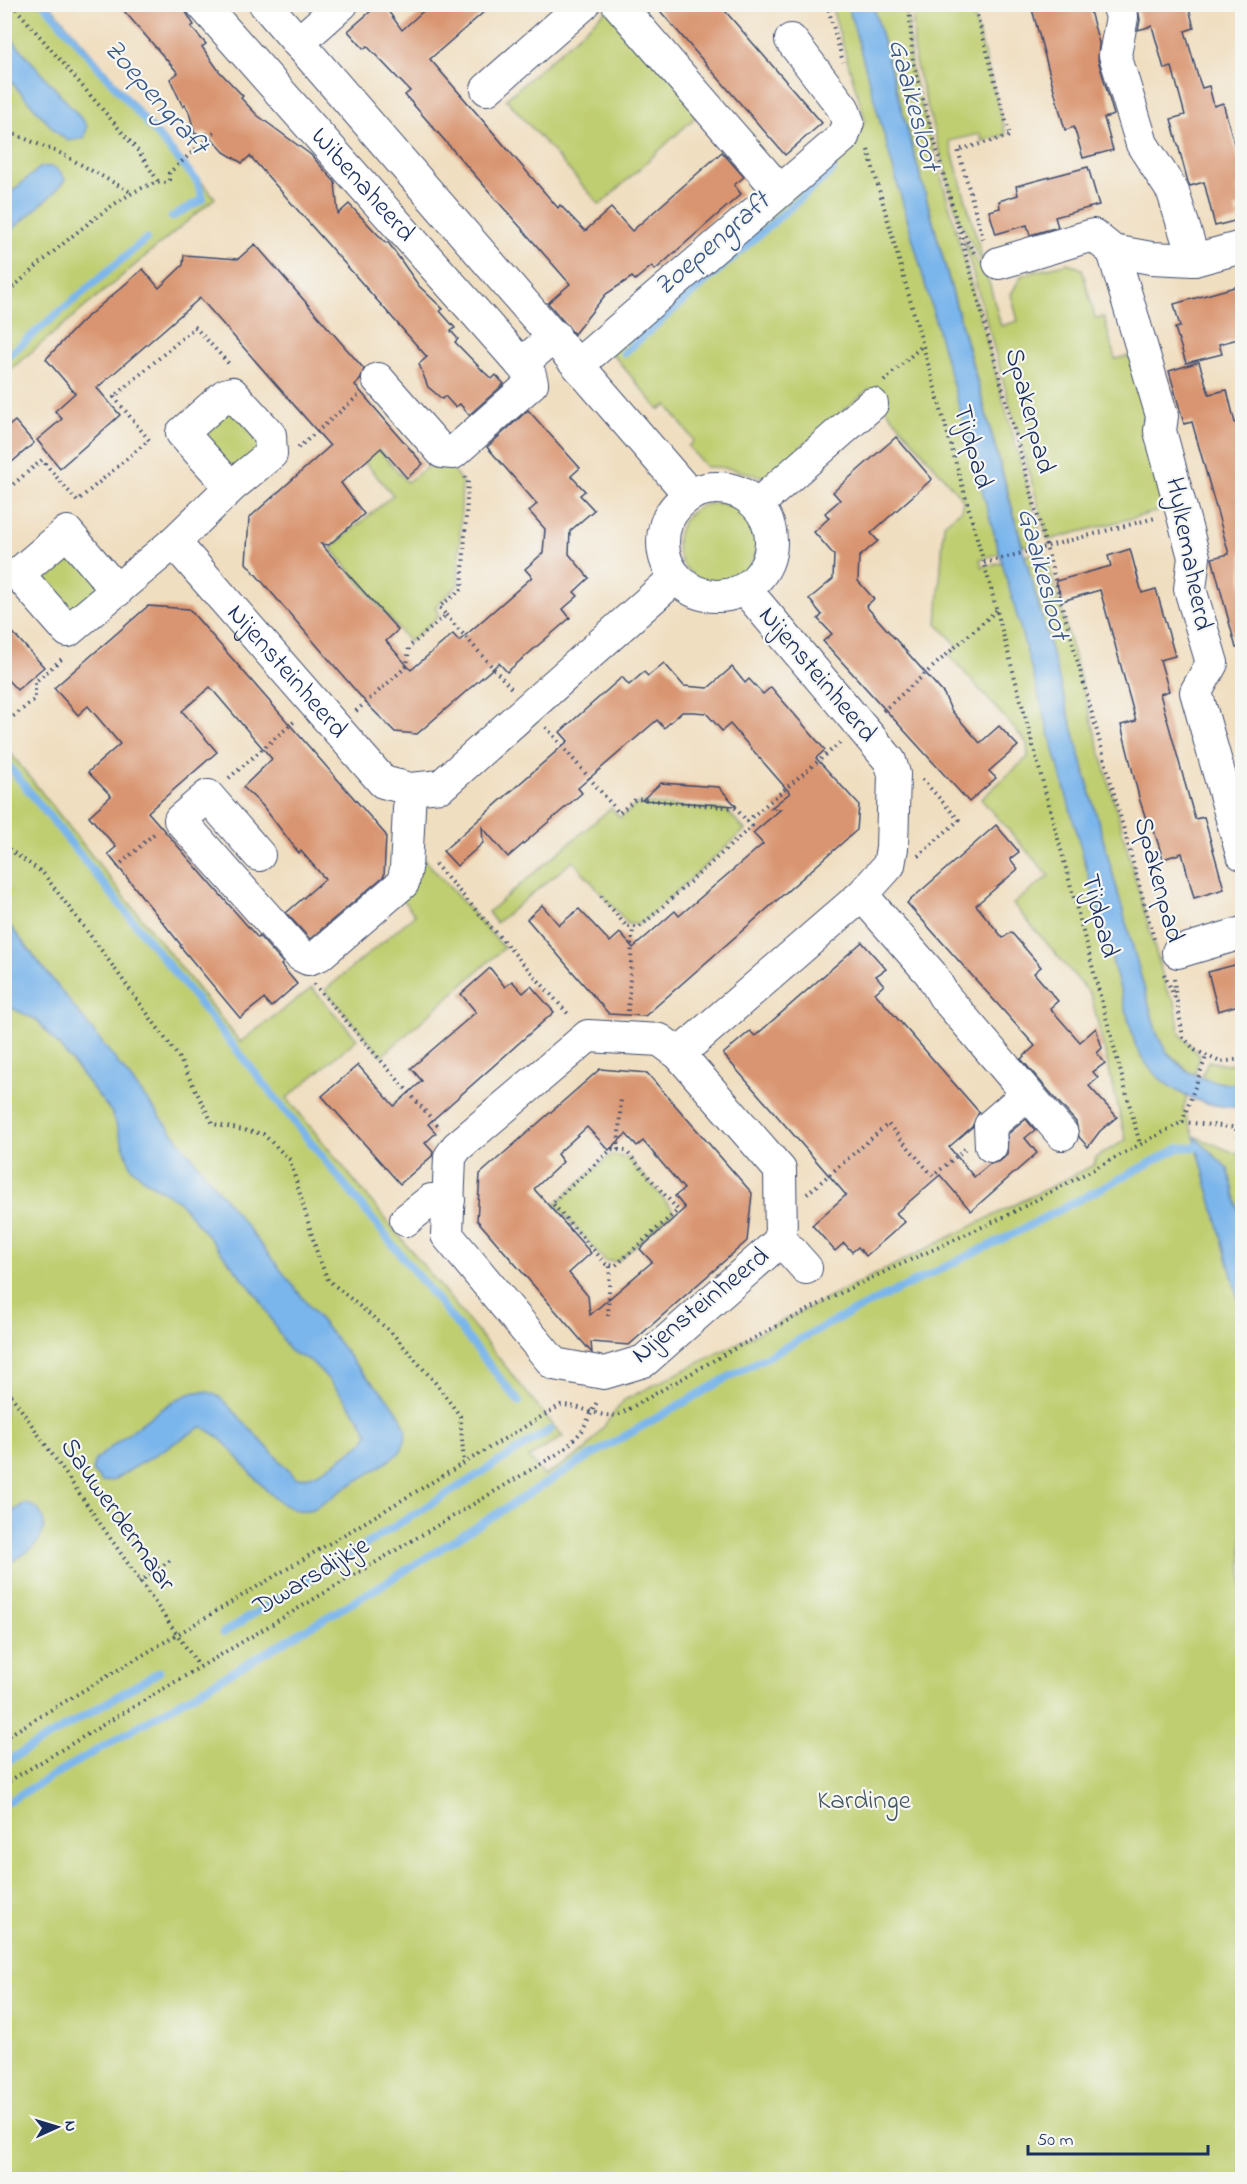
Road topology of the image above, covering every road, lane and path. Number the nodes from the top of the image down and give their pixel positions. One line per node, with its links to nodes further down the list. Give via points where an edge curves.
1 (12, 4): 18 (path, via 139,152)
2 (202, 4): 28 (street, Wibenaheerd)
3 (265, 4): 12 (street, Wibenaheerd)
4 (342, 4): 12 (street)
5 (584, 4): 14 (street)
6 (618, 4): 19 (street)
7 (828, 4): 13 (path)
8 (909, 4): 41 (path, Spakenpad, via 913,63)
9 (974, 4): 24 (path, via 1010,136 958,150 990,260)
10 (1118, 4): 23 (street, via 1122,17 1115,55 1142,144 1173,192)
11 (791, 40): 19 (street, via 843,108 848,122 843,137)
12 (298, 43): 26 (street, Wibenaheerd)
13 (845, 69)
14 (487, 89)
15 (4, 130): 20 (path, via 62,154)
16 (214, 133): 18 (path, via 169,173 166,183)
17 (866, 144): 27 (path, Tijdpad)
18 (158, 181): 20 (path)
19 (779, 190): 29 (street)
20 (132, 193): 25 (path, via 116,201)
21 (1242, 247): 23 (street)
22 (1113, 251): 23 (street); 24 (street, via 1093,235); 39 (street, Hylkemaheerd, via 1161,416 1160,431)
23 (1194, 260)
24 (999, 263)
25 (4, 296)
26 (555, 336): 28 (street); 29 (street, Wibenaheerd)
27 (923, 345): 32 (path, via 874,390); 42 (path, Tijdpad)
28 (521, 364): 33 (street, Wibenaheerd, via 532,383)
29 (579, 364): 37 (street, Wibenaheerd)
30 (378, 379): 33 (street, via 442,452); 34 (path, via 279,463)
31 (232, 393): 34 (street, via 270,435); 35 (street, via 182,433); 36 (path, via 230,365 195,327 114,397 149,440 77,501 42,460)
32 (872, 404): 38 (street)
33 (449, 453): 47 (path, via 468,481 462,589 439,608)
34 (271, 454): 35 (street)
35 (231, 487): 40 (street)
36 (4, 492)
37 (690, 495): 38 (street, via 707,489 725,489 748,497); 43 (street, via 671,514 664,533 664,553)
38 (757, 505): 44 (street, via 769,526 771,550 762,573)
39 (1182, 511): 41 (path); 61 (street, Hylkemaheerd, via 1194,557 1190,589 1212,663 1196,692)
40 (174, 542): 45 (street); 49 (street, Nijensteinheerd)
41 (1045, 546): 42 (path); 69 (path, Spakenpad)
42 (984, 563): 46 (path, Tijdpad)
43 (676, 577): 44 (street, via 708,596); 50 (street, Nijensteinheerd)
44 (745, 589): 53 (street, Nijensteinheerd)
45 (117, 591)
46 (997, 610): 53 (path); 83 (path, Tijdpad)
47 (446, 615): 50 (path); 52 (path, via 409,647 407,666)
48 (59, 651): 51 (path, via 64,657 34,682 34,699)
49 (315, 703): 52 (street, Nijensteinheerd); 56 (path)
50 (530, 709): 55 (street, Nijensteinheerd, via 441,786); 58 (path, via 619,813 636,800 735,808)
51 (4, 724)
52 (336, 728): 55 (street, Nijensteinheerd, via 383,782)
53 (862, 728): 54 (street, Nijensteinheerd); 58 (path)
54 (890, 761): 63 (street, Nijensteinheerd, via 894,774); 63 (path, Nijensteinheerd, via 903,757 959,820 900,871)
55 (410, 789): 59 (street)
56 (208, 796): 57 (street); 62 (street)
57 (180, 820): 64 (path, via 166,823); 70 (street, via 300,955)
58 (747, 821): 67 (path, via 752,826 640,927)
59 (408, 835): 70 (street, via 403,883 319,955); 71 (path)
60 (4, 846): 96 (path, via 43,873 99,947 178,1056 213,1124 263,1134 290,1160 328,1280 391,1332 434,1381 460,1416)
61 (1242, 854)
62 (259, 855)
63 (889, 865): 65 (street)
64 (117, 867)
65 (862, 895): 73 (street); 76 (street)
66 (601, 897): 67 (path, via 627,927)
67 (633, 927): 72 (path)
68 (1242, 933): 69 (street)
69 (1166, 956): 74 (path, Spakenpad, via 1183,1037)
70 (308, 959): 84 (path, via 303,971)
71 (588, 1036): 72 (street, Nijensteinheerd); 84 (street)
72 (626, 1039): 73 (street, Nijensteinheerd, via 660,1040)
73 (679, 1054): 89 (street, Nijensteinheerd, via 780,1170)
74 (1206, 1057): 75 (path, via 1220,1062); 78 (path)
75 (1242, 1059)
76 (1027, 1094): 81 (street); 82 (street)
77 (621, 1098): 85 (path)
78 (1182, 1122): 80 (path); 83 (path)
79 (1242, 1128): 80 (path)
80 (1236, 1129): 86 (path)
81 (1062, 1134)
82 (991, 1136): 89 (path, Nijensteinheerd, via 933,1176 888,1124)
83 (1140, 1144): 95 (path, via 1008,1215 833,1297 618,1415 605,1417)
84 (456, 1147): 87 (street, Nijensteinheerd, via 450,1157)
85 (618, 1150): 90 (path, via 612,1149 552,1203); 90 (path, via 626,1151 678,1210 615,1266)
86 (1242, 1151)
87 (449, 1200): 88 (street, via 431,1200); 93 (street, Nijensteinheerd, via 447,1235 554,1364)
88 (406, 1220)
89 (781, 1228): 91 (street, Nijensteinheerd); 93 (street, Nijensteinheerd, via 644,1361)
90 (610, 1265): 92 (path)
91 (806, 1268)
92 (608, 1316)
93 (604, 1373): 95 (path, Dwarsdijkje)
94 (4, 1385): 98 (path, Sauwerdermaar)
95 (594, 1412): 96 (path, via 561,1405); 100 (path, Dwarsdijkje, via 564,1450)
96 (464, 1463): 99 (path)
97 (172, 1559): 98 (path)
98 (139, 1582): 99 (path, Sauwerdermaar)
99 (178, 1634): 100 (path, Sauwerdermaar); 101 (path)
100 (200, 1666): 102 (path, Dwarsdijkje)
101 (4, 1738)
102 (4, 1784)

